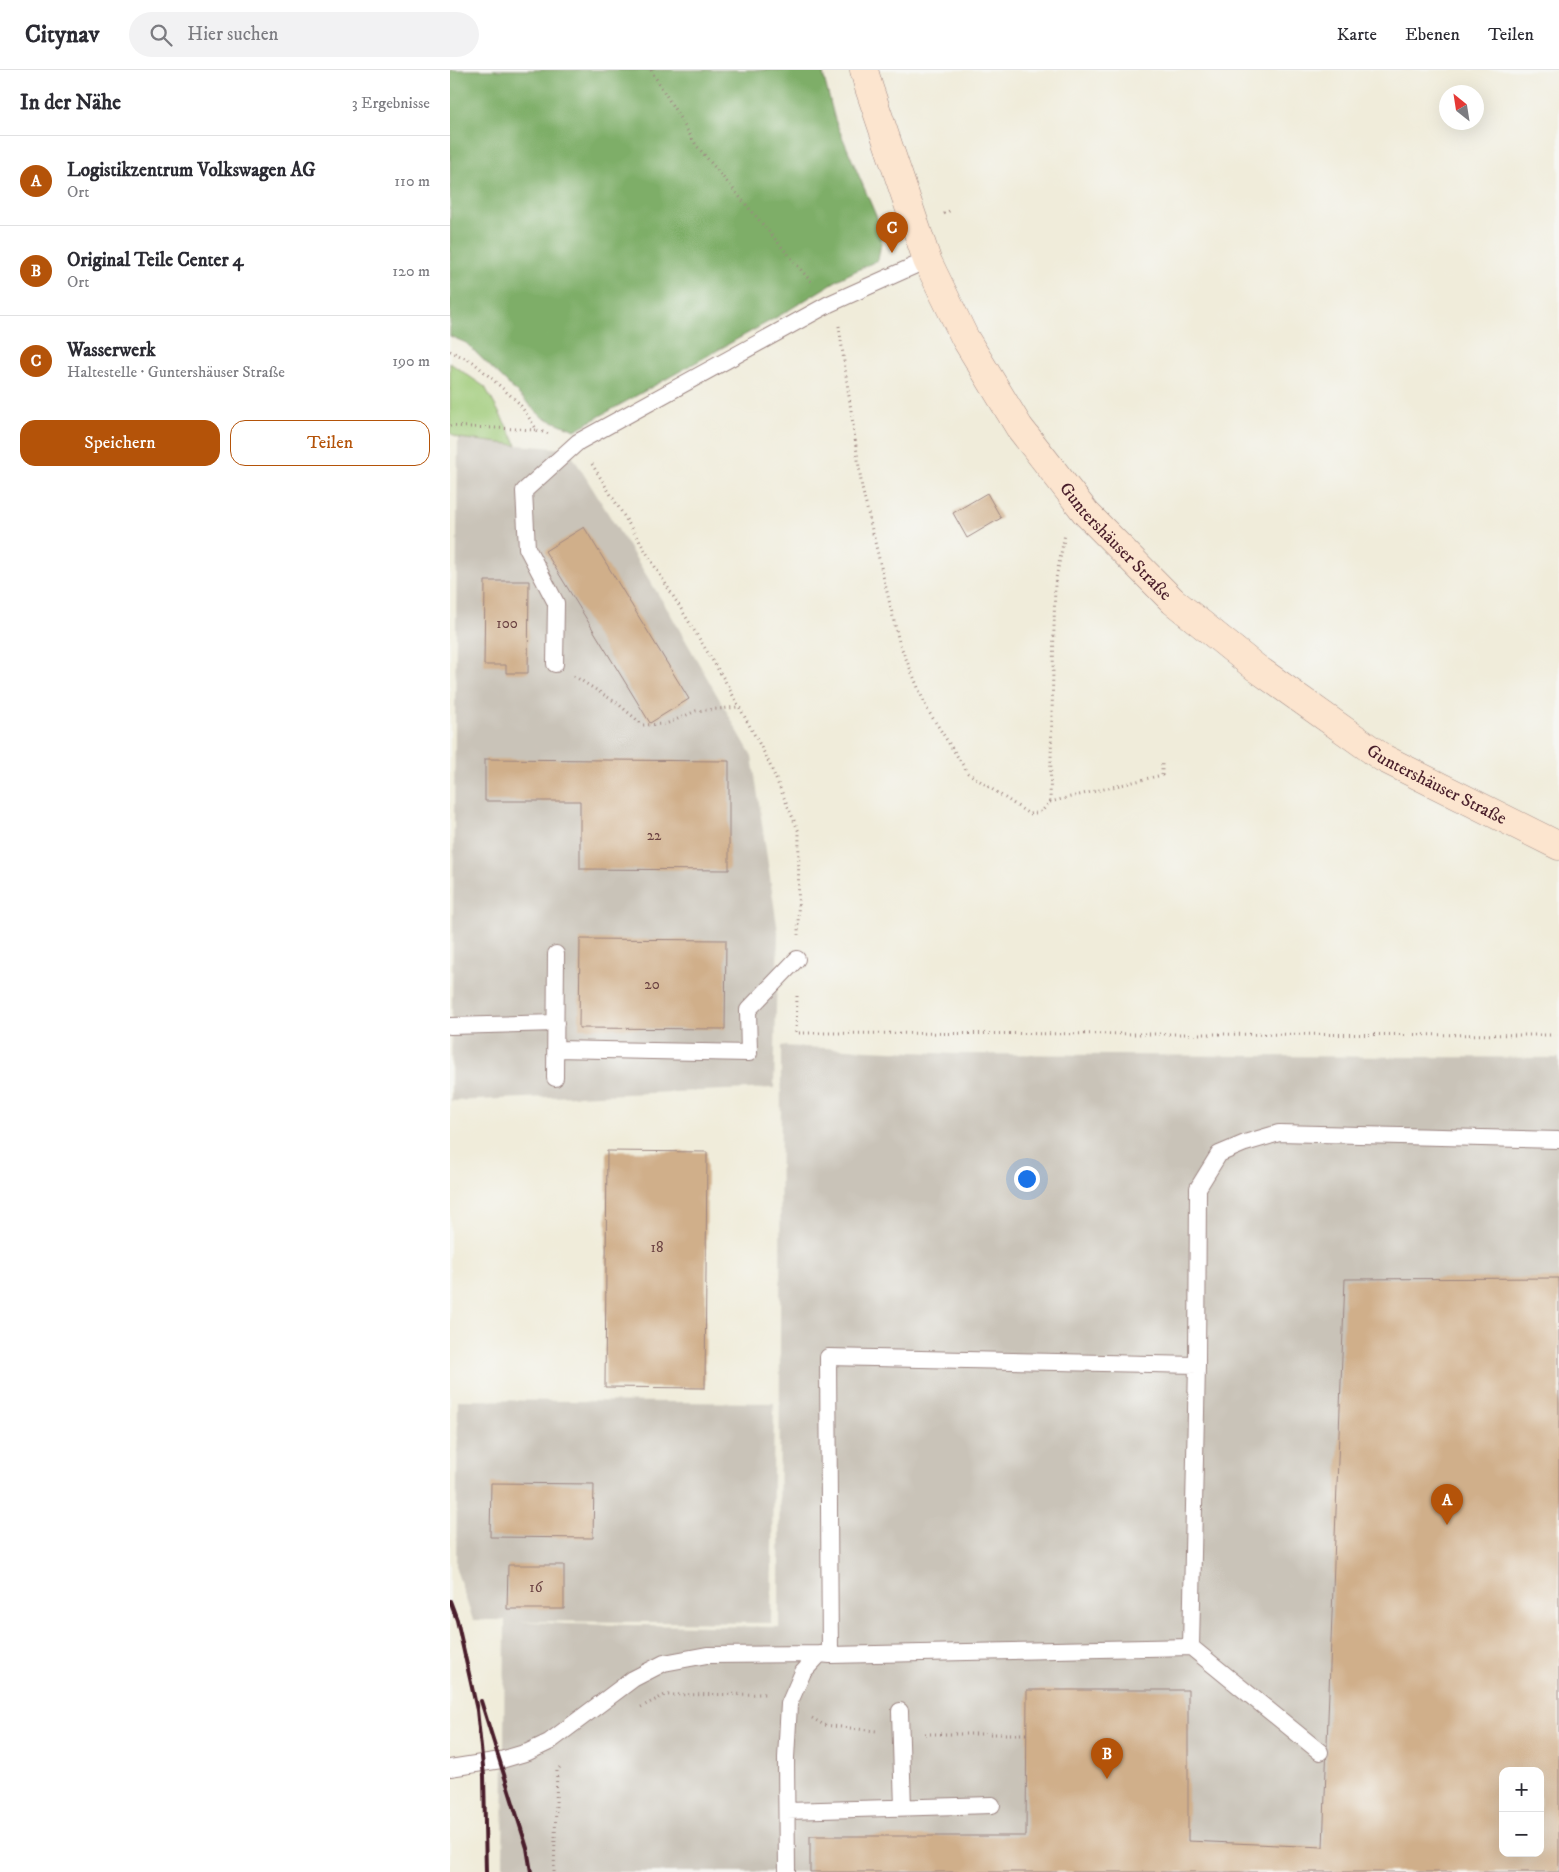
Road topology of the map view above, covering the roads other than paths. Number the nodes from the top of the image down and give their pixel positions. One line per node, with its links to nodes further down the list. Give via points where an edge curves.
1 (864, 70): 2 (street, Guntershäuser Straße)
2 (927, 260): 3 (lane, via 829,304 578,442 524,491 527,548 556,603); 4 (street, Guntershäuser Straße, via 965,338 1019,427 1086,513 1173,601 1255,667 1375,753)
3 (555, 664)
4 (1559, 846)
5 (556, 954): 7 (lane)
6 (797, 959): 9 (lane, via 748,1010 749,1053)
7 (556, 1023): 8 (lane); 9 (lane)
8 (450, 1026)
9 (556, 1049): 10 (lane)
10 (555, 1078)
11 (1559, 1140): 12 (lane, via 1278,1133 1219,1154 1198,1188)
12 (1196, 1365): 13 (lane); 14 (lane, via 828,1357)
13 (1191, 1647): 14 (lane); 16 (lane)
14 (825, 1654): 17 (lane, via 706,1655 664,1663 633,1679 549,1742 501,1760); 20 (lane, via 803,1672 789,1704)
15 (900, 1711): 19 (lane)
16 (1320, 1752)
17 (450, 1768)
18 (992, 1804): 19 (lane)
19 (903, 1808): 20 (lane)
20 (787, 1812): 21 (lane)
21 (787, 1872)

